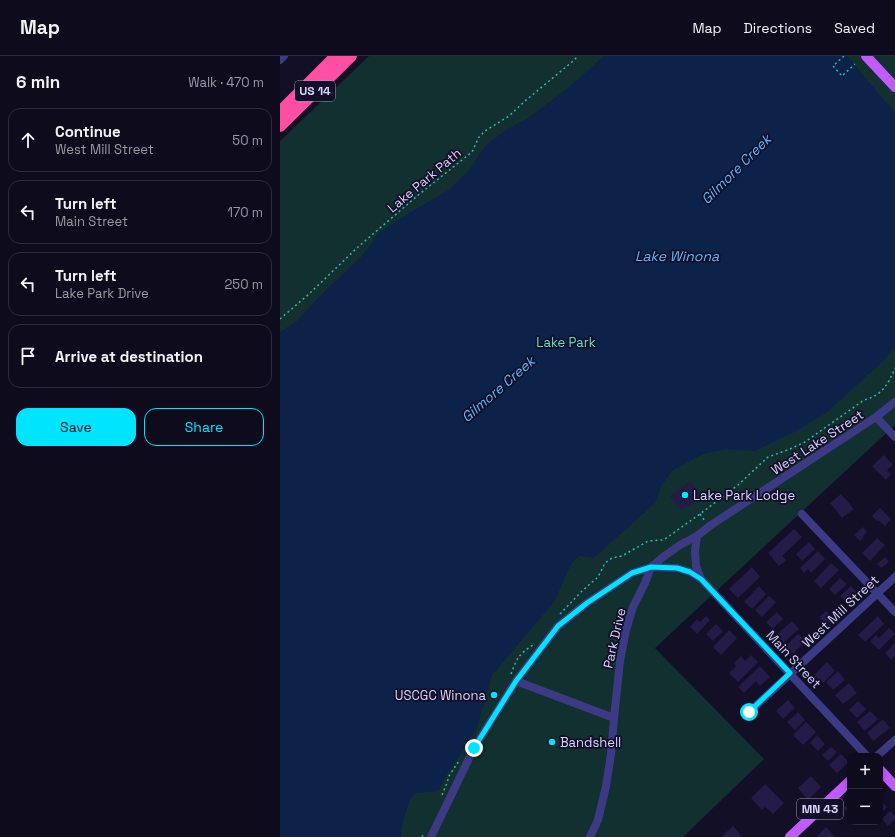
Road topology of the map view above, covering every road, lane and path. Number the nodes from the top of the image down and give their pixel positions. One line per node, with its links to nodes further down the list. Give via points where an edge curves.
1 (284, 56): 7 (street)
2 (336, 56): 10 (highway, US 14)
3 (351, 56): 11 (highway, US 14)
4 (578, 56): 12 (path, Lake Park Path, via 509,116 479,136 472,152 367,239)
5 (844, 56): 8 (path, via 833,66 842,76)
6 (866, 56): 9 (main road)
7 (280, 60)
8 (855, 64)
9 (895, 87)
10 (280, 112)
11 (280, 126)
12 (280, 319)
13 (895, 402): 14 (street, West Lake Street)
14 (876, 417): 15 (street); 17 (street, West Lake Street)
15 (895, 437)
16 (802, 514): 21 (street)
17 (697, 536): 18 (street, West Lake Street, via 680,545); 20 (street, Main Street, via 696,566)
18 (651, 567): 20 (street, Main Street, via 677,568); 24 (street, via 632,573 558,626); 26 (street, Park Drive, via 626,630)
19 (895, 577): 21 (street, West Mill Street)
20 (701, 579): 23 (street, Main Street)
21 (877, 593): 22 (street); 23 (street, West Mill Street)
22 (895, 612)
23 (790, 673): 25 (street, West Mill Street); 28 (street, Main Street)
24 (516, 681): 26 (street); 33 (street, via 474,748)
25 (749, 712)
26 (614, 718): 34 (street, Park Drive, via 612,754 606,786 598,820)
27 (895, 740): 29 (street)
28 (864, 753)
29 (880, 753)
30 (883, 773): 32 (main road)
31 (847, 784): 35 (main road, MN 43)
32 (895, 786)
33 (431, 837)
34 (590, 837)
35 (790, 837)

